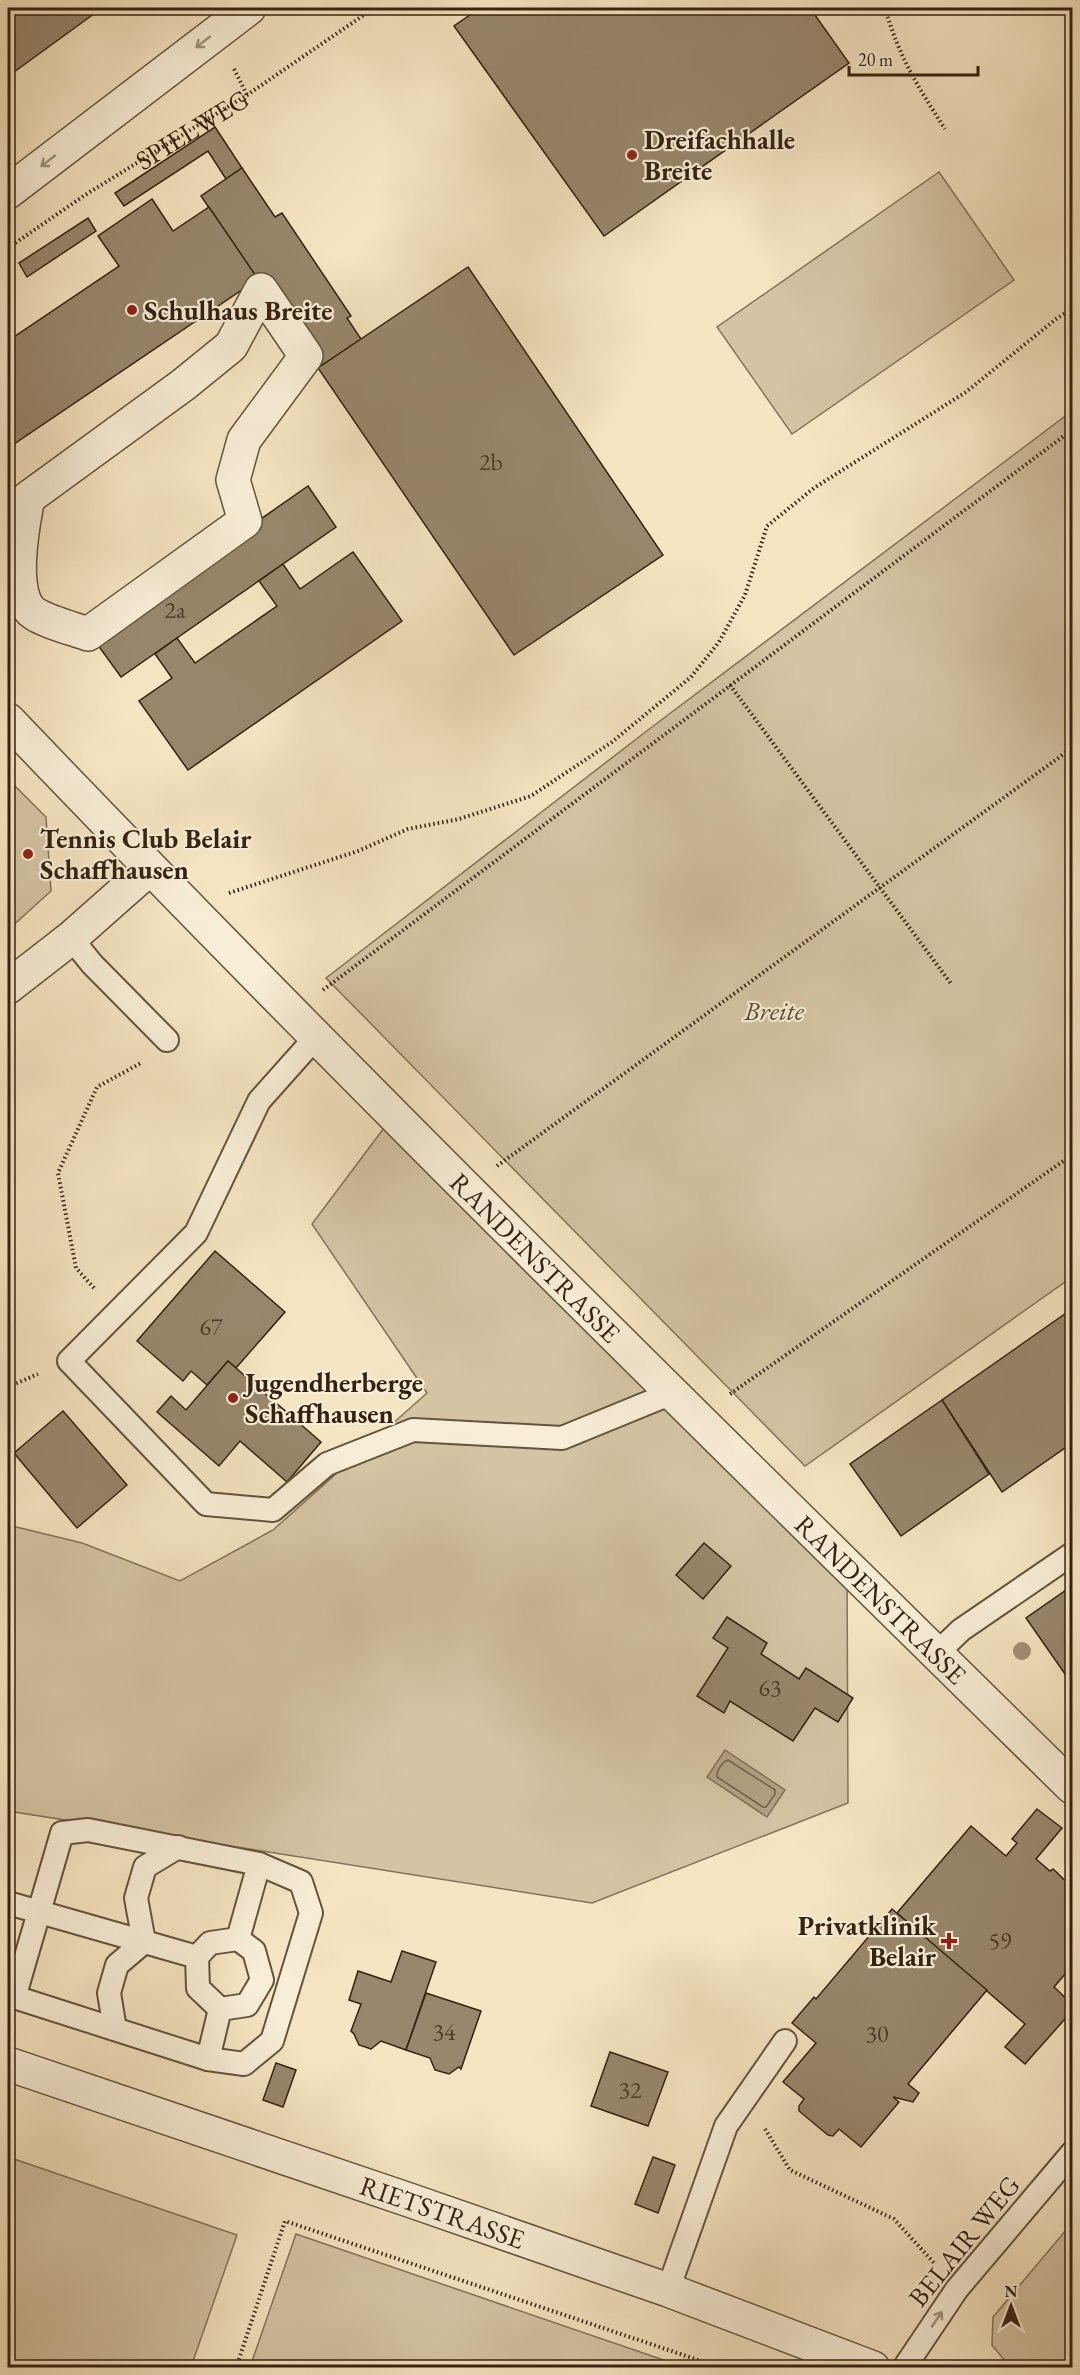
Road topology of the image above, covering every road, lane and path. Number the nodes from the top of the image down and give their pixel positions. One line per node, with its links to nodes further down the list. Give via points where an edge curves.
1 (249, 8): 5 (street, SPIELWEG, one-way to 5)
2 (374, 8): 6 (path, SPIELWEG, via 247,95 85,195)
3 (885, 8): 4 (path, via 910,73)
4 (945, 129)
5 (8, 192)
6 (8, 248)
7 (1072, 309): 15 (path, via 966,392 813,488 767,526 746,595 719,642 691,677 612,742 531,796 408,830 358,851)
8 (1072, 430): 10 (path)
9 (33, 614): 9 (street, via 22,597 20,537 28,498 231,346 261,290 306,356 244,440 233,480 245,521 88,634)
10 (730, 685): 14 (path); 19 (path)
11 (8, 720): 13 (street, RANDENSTRASSE)
12 (1072, 748): 14 (path)
13 (149, 869): 15 (street, RANDENSTRASSE); 16 (street)
14 (881, 886): 17 (path); 24 (path)
15 (188, 905): 19 (street, RANDENSTRASSE)
16 (71, 938): 18 (street); 21 (lane)
17 (952, 985)
18 (8, 987)
19 (293, 1012): 20 (street, RANDENSTRASSE)
20 (316, 1037): 24 (street, RANDENSTRASSE); 25 (lane, via 259,1101 196,1233)
21 (167, 1040)
22 (144, 1062): 25 (path, via 97,1087 58,1173 76,1269)
23 (1072, 1155): 27 (path)
24 (468, 1187): 26 (street, RANDENSTRASSE)
25 (117, 1312): 26 (lane, via 69,1361 206,1504 273,1510 327,1464 413,1430 562,1438)
26 (672, 1393): 27 (street, RANDENSTRASSE)
27 (697, 1417): 29 (street, RANDENSTRASSE)
28 (1072, 1554): 29 (lane, via 961,1630)
29 (936, 1654): 30 (street, RANDENSTRASSE)
30 (1072, 1787)
31 (178, 1847): 32 (lane); 34 (lane, via 88,1830 62,1833); 36 (lane, via 144,1867 136,1898)
32 (259, 1864): 35 (lane); 42 (lane, via 301,1882 311,1913 272,2042 244,2064)
33 (8, 1903): 34 (lane)
34 (40, 1912): 36 (lane); 38 (lane)
35 (238, 1939): 37 (lane, via 210,1943); 39 (lane, via 254,1952 262,1980 247,2005)
36 (144, 1942): 37 (lane); 40 (lane, via 117,1965 109,1993)
37 (197, 1957): 39 (lane, via 198,1988)
38 (11, 1996): 40 (lane)
39 (220, 2009): 42 (lane)
40 (115, 2029): 42 (lane)
41 (785, 2042): 44 (lane)
42 (208, 2059)
43 (8, 2064): 47 (street, RIETSTRASSE)
44 (746, 2098): 46 (path, via 790,2170 894,2219); 47 (lane, via 726,2126)
45 (1072, 2153): 46 (lane, BELAIR WEG)
46 (957, 2289): 51 (lane, BELAIR WEG, one-way to 46)
47 (668, 2290): 50 (street, RIETSTRASSE)
48 (236, 2367): 49 (path, via 285,2221)
49 (722, 2367)
50 (873, 2367)
51 (904, 2367)

